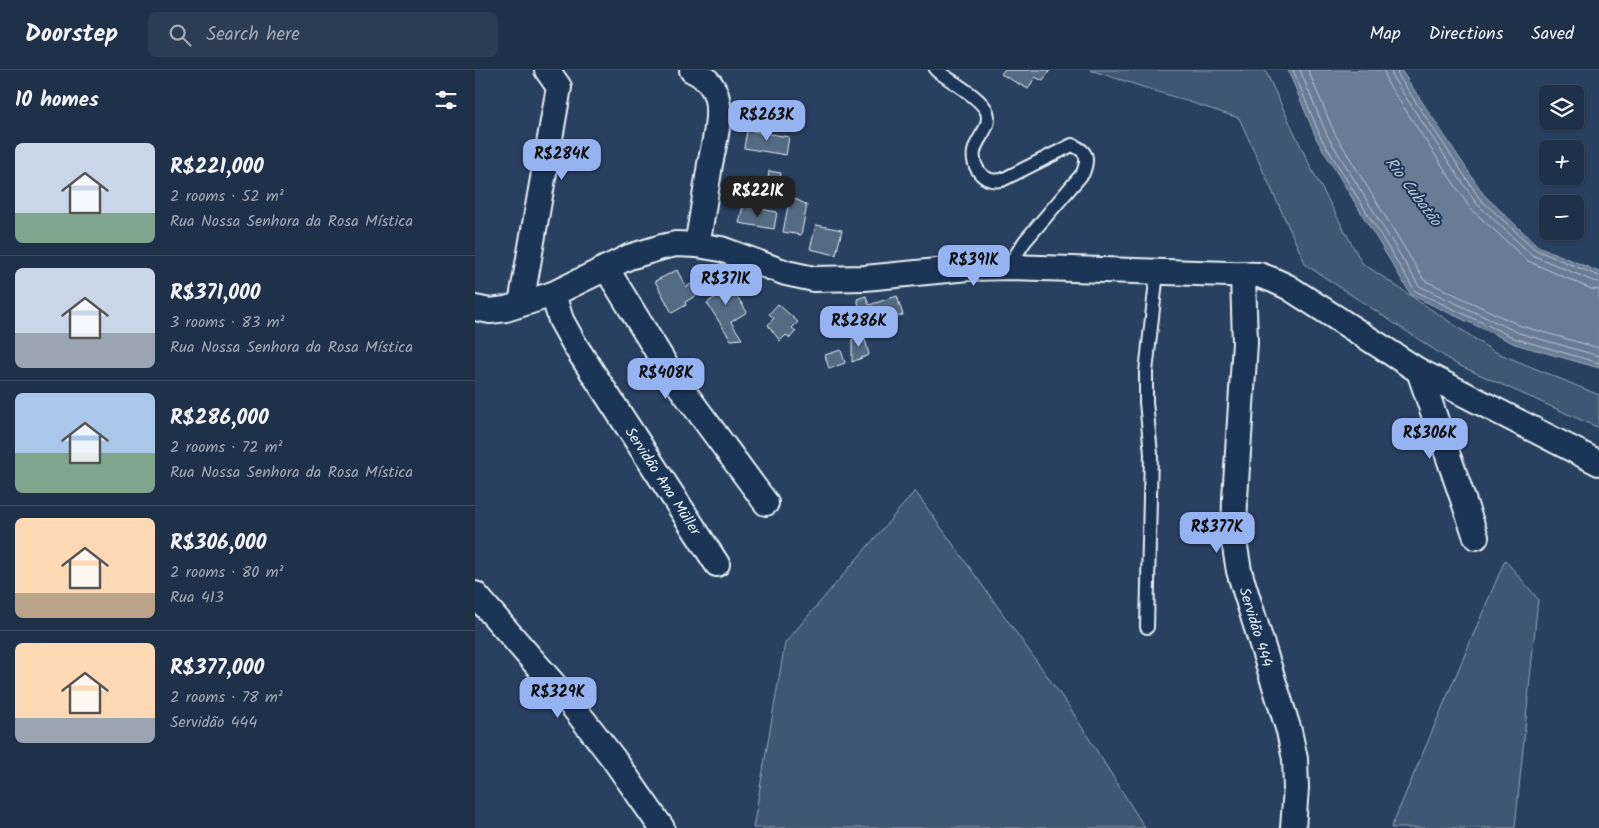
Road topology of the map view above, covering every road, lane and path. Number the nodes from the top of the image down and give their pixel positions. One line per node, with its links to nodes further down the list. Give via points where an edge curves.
1 (547, 70): 10 (street, via 559,87)
2 (693, 70): 4 (street, via 712,87 717,107)
3 (936, 70): 5 (lane, via 983,104 988,115 986,128 974,152 975,167 982,175 991,180 1003,180 1072,145 1085,154 1087,162 1083,173 1025,241)
4 (697, 245): 5 (street, via 721,249 786,273 813,279); 6 (street, via 662,247 629,256)
5 (1008, 267): 7 (street)
6 (606, 268): 9 (street); 14 (street, via 673,377)
7 (1157, 272): 8 (street); 18 (lane, via 1146,372 1151,454)
8 (1243, 274): 12 (street, via 1273,280 1288,287); 20 (street, Servidão 444, via 1245,343 1235,541 1239,572 1293,750 1296,788)
9 (553, 294): 10 (street); 16 (street, Servidão Ana Müller, via 561,320 576,347)
10 (521, 304): 11 (street, via 490,311)
11 (475, 308)
12 (1419, 371): 13 (street); 15 (street)
13 (1599, 463)
14 (766, 504)
15 (1476, 537)
16 (717, 564)
17 (475, 594): 19 (street, via 570,703)
18 (1147, 627)
19 (662, 828)
20 (1293, 828)

